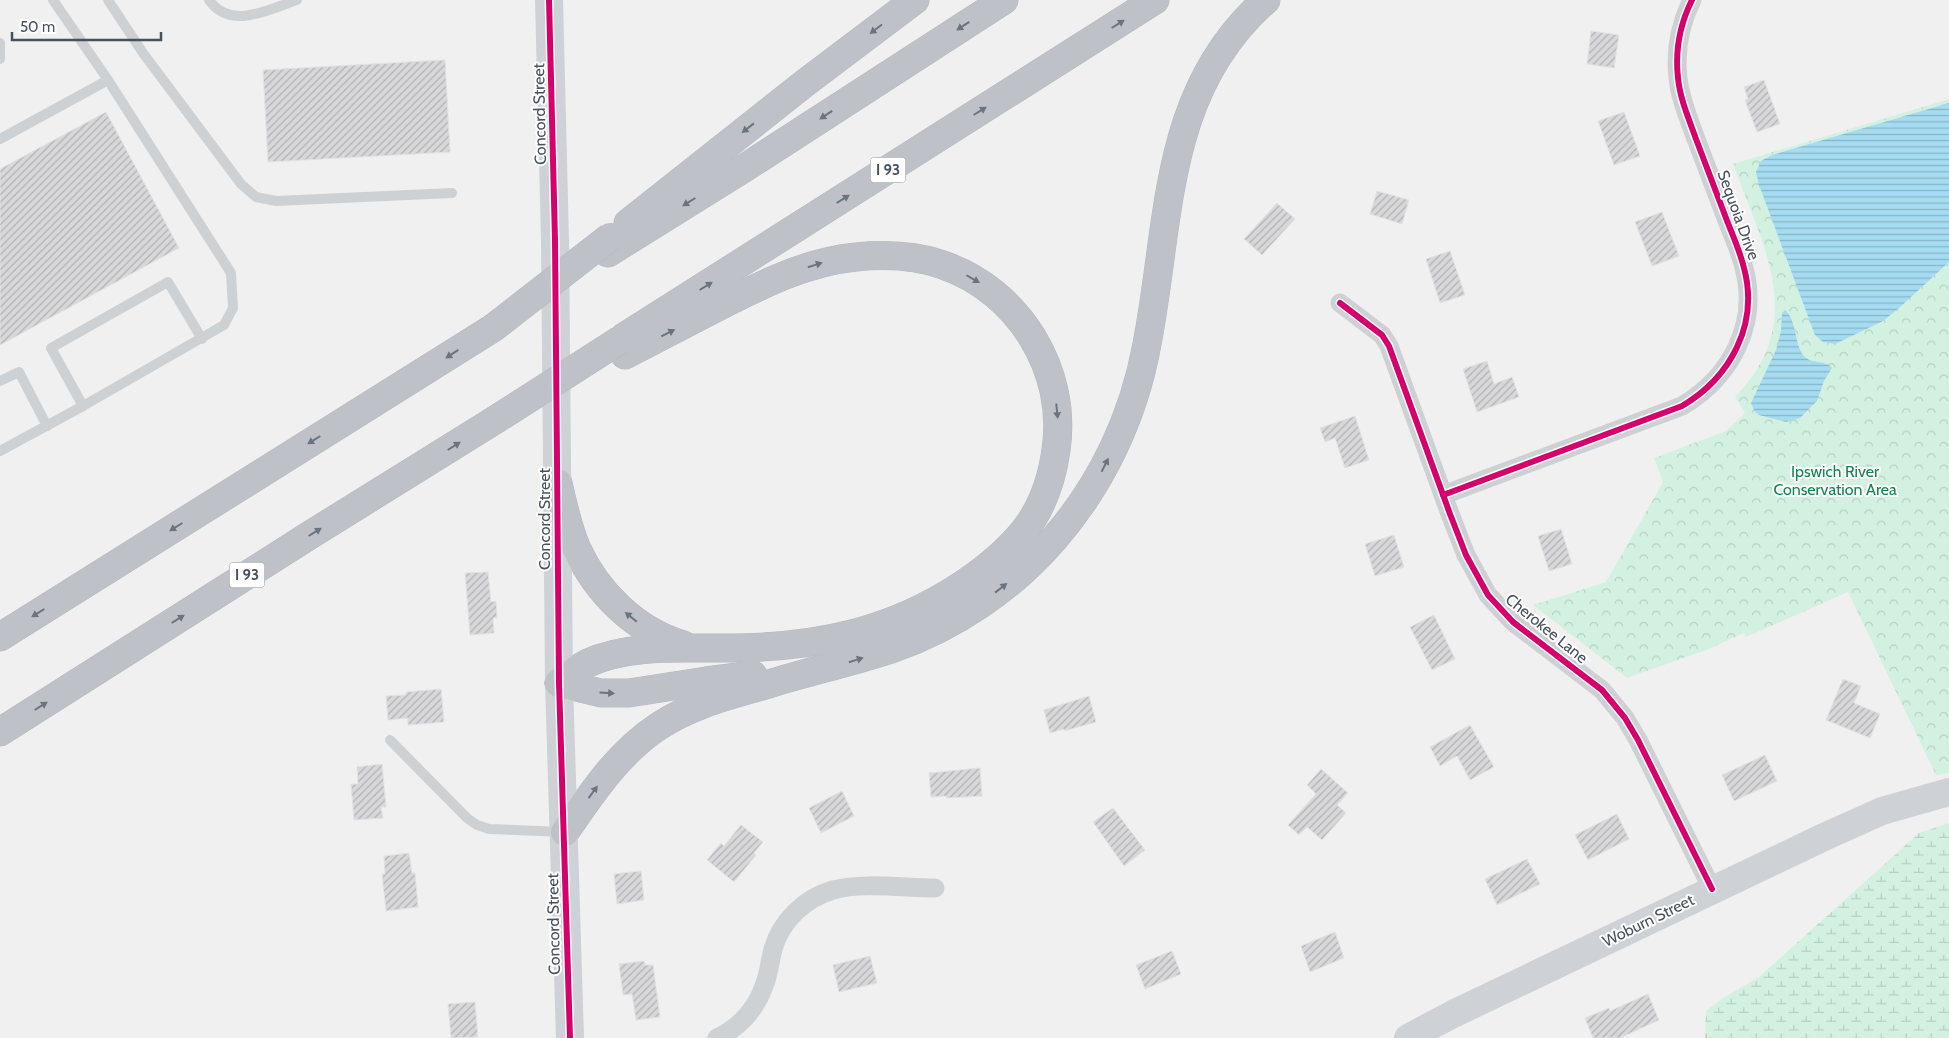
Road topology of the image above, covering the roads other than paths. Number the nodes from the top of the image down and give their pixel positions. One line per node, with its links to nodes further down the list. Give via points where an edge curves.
1 (53, 0): 13 (lane)
2 (108, 0): 15 (lane, via 143,53 241,184 256,197 276,201)
3 (210, 0): 4 (lane, via 218,10 237,17)
4 (297, 0)
5 (550, 0): 24 (street, Concord Street)
6 (915, 0): 16 (highway, one-way to 16, via 805,83)
7 (1004, 0): 16 (highway, one-way to 16, via 746,167)
8 (1156, 0): 19 (highway, I 93, one-way to 8)
9 (1266, 0): 28 (highway, one-way to 9, via 897,646 948,623 986,600 1037,558 1087,496 1119,437 1138,386 1148,344 1176,162 1190,109 1226,45)
10 (1692, 0): 25 (street, Sequoia Drive, via 1679,41 1678,78 1682,102 1745,273 1747,314 1735,353 1710,386 1682,406)
11 (0, 43): 12 (lane)
12 (0, 58)
13 (108, 80): 14 (lane); 18 (lane, via 231,273 233,308 224,325)
14 (0, 139)
15 (452, 193)
16 (609, 245): 26 (highway, one-way to 26, bridge, via 492,328)
17 (1340, 303): 25 (street, Cherokee Lane, via 1382,335 1389,346)
18 (202, 339): 21 (lane); 21 (lane, via 168,282 51,348)
19 (623, 347): 27 (highway, one-way to 27, via 793,272 828,261 898,256 921,259 955,270 1003,301 1032,337 1048,368 1054,390 1058,441 1045,493 1026,528 1013,544 975,576 900,619 848,636 779,646); 30 (highway, I 93, one-way to 19, bridge, via 495,420)
20 (0, 382): 22 (lane, via 20,372)
21 (83, 406): 22 (lane)
22 (47, 426): 23 (lane)
23 (0, 451)
24 (558, 483): 27 (highway, one-way to 24, via 644,626 601,588 576,548); 29 (street, Concord Street)
25 (1443, 495): 35 (street, Cherokee Lane, via 1466,555 1488,595 1514,622 1602,690 1625,718)
26 (0, 637)
27 (689, 647): 29 (highway, via 640,650 600,659)
28 (823, 667): 29 (highway, one-way to 28, via 601,693 629,693); 33 (highway, one-way to 28, via 613,766 658,727 707,702)
29 (559, 683): 33 (street, Concord Street)
30 (0, 732)
31 (390, 740): 33 (lane, via 467,818 478,825 489,829)
32 (1949, 792): 35 (street, Woburn Street, via 1882,811)
33 (565, 832): 36 (street, Concord Street)
34 (935, 888): 37 (street, via 846,887 807,902 779,934 765,985 753,1009 735,1028)
35 (1712, 889): 38 (street, Woburn Street)
36 (570, 1038)
37 (717, 1038)
38 (1408, 1038)

